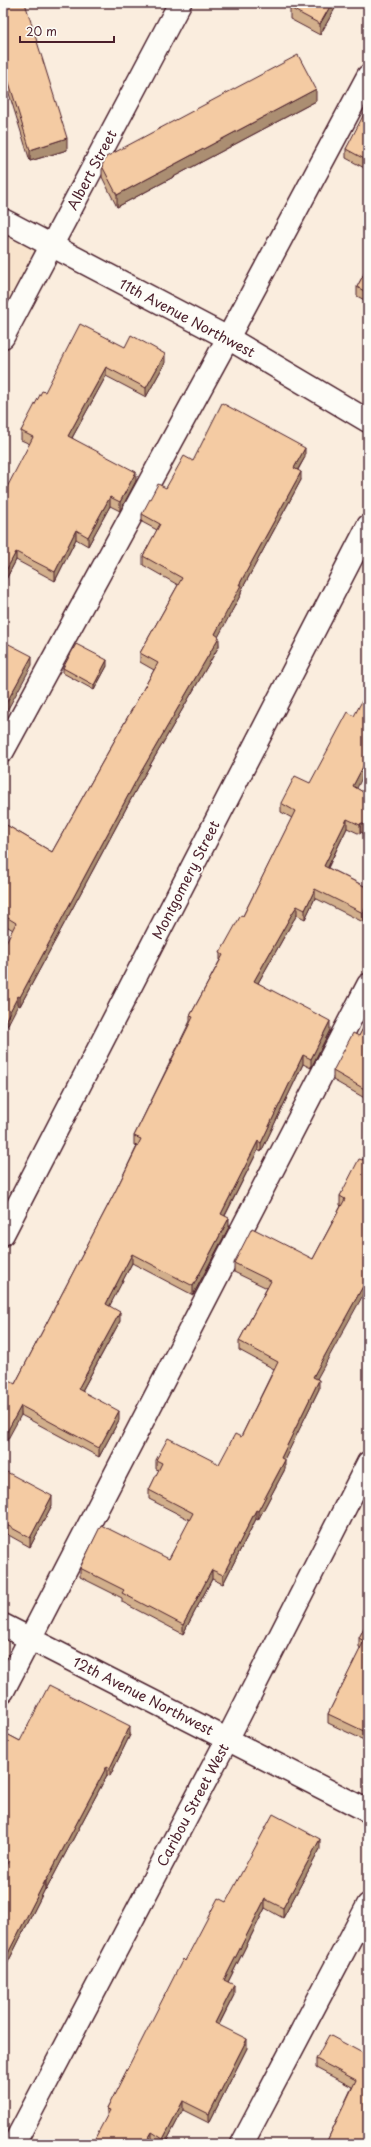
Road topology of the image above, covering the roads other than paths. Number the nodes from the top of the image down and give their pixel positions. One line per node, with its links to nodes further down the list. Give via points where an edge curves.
1 (180, 3): 4 (street, Albert Street)
2 (368, 76): 6 (street)
3 (3, 220): 4 (street, 11th Avenue Northwest)
4 (51, 247): 5 (street, Albert Street); 6 (street, 11th Avenue Northwest)
5 (3, 337)
6 (228, 338): 7 (street, 11th Avenue Northwest); 9 (street)
7 (368, 421)
8 (368, 526): 11 (street, Montgomery Street)
9 (3, 751)
10 (368, 985): 14 (street)
11 (3, 1234)
12 (368, 1463): 16 (street, Caribou Street West)
13 (3, 1625): 14 (street, 12th Avenue Northwest)
14 (30, 1640): 15 (street); 16 (street, 12th Avenue Northwest)
15 (3, 1691)
16 (228, 1738): 17 (street, 12th Avenue Northwest); 19 (street, Caribou Street West)
17 (368, 1811)
18 (368, 1905): 20 (street)
19 (14, 2144)
20 (242, 2144)

